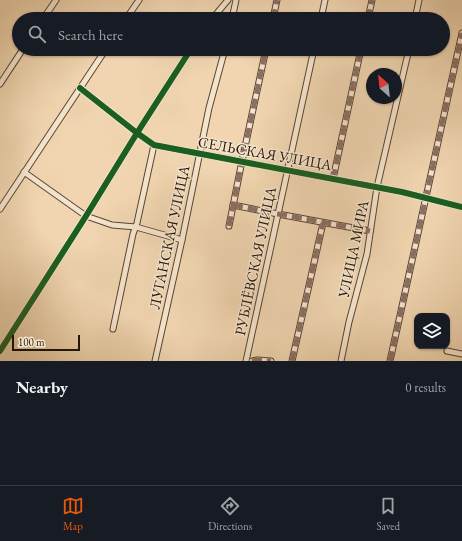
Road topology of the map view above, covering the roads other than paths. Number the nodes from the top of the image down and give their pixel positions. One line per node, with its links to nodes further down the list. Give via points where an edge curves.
1 (56, 0): 9 (street)
2 (139, 0): 10 (street)
3 (228, 0): 11 (street)
4 (236, 0): 12 (street)
5 (277, 0): 13 (street)
6 (325, 0): 14 (street)
7 (372, 0): 15 (street)
8 (419, 0): 16 (street)
9 (48, 12)
10 (131, 12)
11 (218, 12)
12 (233, 12)
13 (274, 12)
14 (322, 12)
15 (369, 12)
16 (416, 12)
17 (462, 33): 36 (street)
18 (18, 56): 26 (street)
19 (101, 56): 27 (street)
20 (186, 56): 28 (street)
21 (222, 56): 30 (street, ЛУГАНСКАЯ УЛИЦА)
22 (264, 56): 31 (street)
23 (312, 56): 32 (street, РУБЛЁВСКАЯ УЛИЦА)
24 (359, 56): 34 (street)
25 (407, 56): 35 (street, УЛИЦА МИРА)
26 (0, 84)
27 (80, 88): 28 (street, СЕЛЬСКАЯ УЛИЦА); 33 (street)
28 (137, 133): 29 (street, СЕЛЬСКАЯ УЛИЦА); 41 (street)
29 (154, 145): 30 (street, СЕЛЬСКАЯ УЛИЦА); 44 (street)
30 (200, 154): 31 (street, СЕЛЬСКАЯ УЛИЦА); 46 (street, ЛУГАНСКАЯ УЛИЦА)
31 (242, 161): 32 (street, СЕЛЬСКАЯ УЛИЦА); 37 (street)
32 (287, 170): 34 (street, СЕЛЬСКАЯ УЛИЦА); 40 (street, РУБЛЁВСКАЯ УЛИЦА)
33 (24, 172): 39 (street); 41 (street)
34 (333, 179): 35 (street, СЕЛЬСКАЯ УЛИЦА)
35 (377, 187): 36 (street, СЕЛЬСКАЯ УЛИЦА); 45 (street, УЛИЦА МИРА)
36 (426, 198): 38 (street, СЕЛЬСКАЯ УЛИЦА); 57 (street)
37 (233, 205): 40 (street); 43 (street)
38 (462, 207)
39 (0, 209)
40 (278, 214): 42 (street); 52 (street, РУБЛЁВСКАЯ УЛИЦА)
41 (86, 216): 44 (street, via 112,225); 48 (street)
42 (323, 222): 45 (street); 55 (street)
43 (229, 226)
44 (136, 228): 46 (street); 47 (street)
45 (370, 231): 56 (street, УЛИЦА МИРА)
46 (182, 240): 51 (street, ЛУГАНСКАЯ УЛИЦА)
47 (113, 329)
48 (0, 351)
49 (447, 351): 50 (street)
50 (462, 354)
51 (155, 361)
52 (246, 361)
53 (252, 361): 54 (street)
54 (271, 361)
55 (292, 361)
56 (341, 361)
57 (390, 361)

